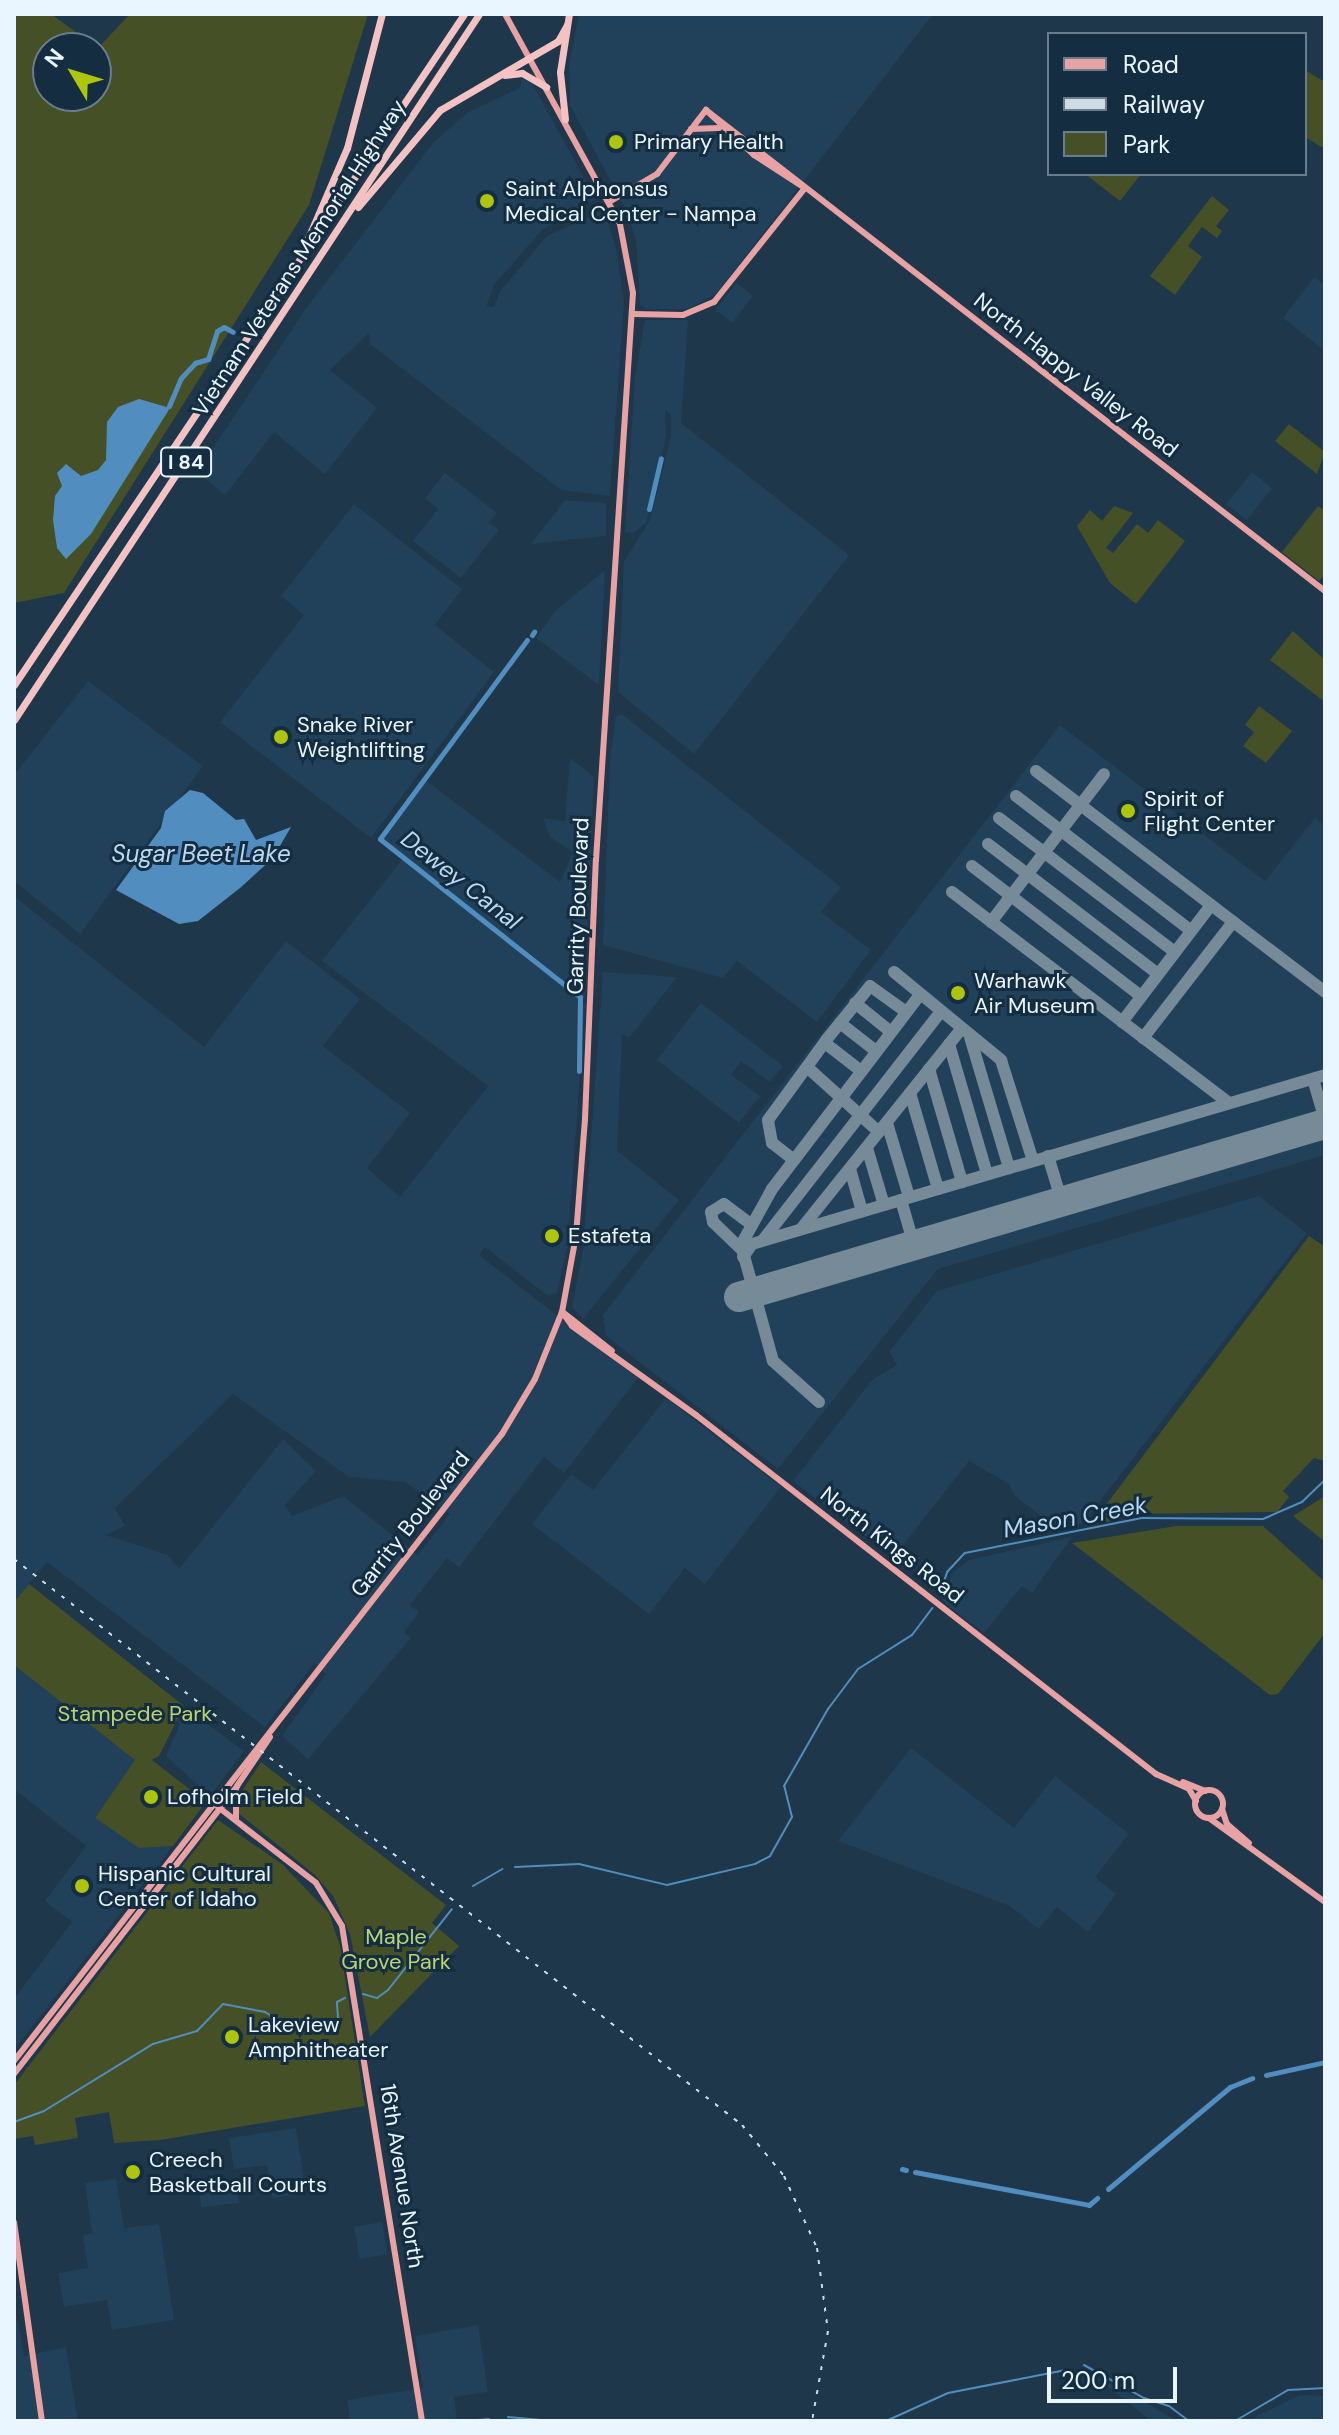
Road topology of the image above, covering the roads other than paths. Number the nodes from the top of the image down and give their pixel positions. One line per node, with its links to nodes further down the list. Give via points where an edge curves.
1 (382, 14): 17 (highway, via 347,148)
2 (464, 14): 17 (highway, Vietnam Veterans Memorial Highway / I 84)
3 (479, 14): 16 (highway, Vietnam Veterans Memorial Highway / I 84)
4 (505, 14): 7 (main road, Garrity Boulevard)
5 (569, 14): 6 (highway)
6 (567, 25): 7 (highway, via 558,41); 11 (highway, via 560,72)
7 (530, 57): 8 (highway); 9 (main road, Garrity Boulevard)
8 (495, 78): 9 (highway, via 522,73); 16 (highway, via 459,96 425,124)
9 (546, 87): 11 (main road, Garrity Boulevard)
10 (706, 110): 12 (main road); 13 (main road, North Happy Valley Road); 14 (main road, North Happy Valley Road)
11 (565, 119): 15 (main road, Garrity Boulevard)
12 (691, 129): 13 (main road); 15 (main road, via 657,174)
13 (722, 129): 14 (main road, North Happy Valley Road)
14 (805, 188): 18 (main road, via 714,302 683,315); 19 (main road, North Happy Valley Road)
15 (609, 202): 18 (main road, Garrity Boulevard, via 628,256)
16 (330, 243): 21 (highway, Vietnam Veterans Memorial Highway / I 84)
17 (293, 270): 20 (highway, Vietnam Veterans Memorial Highway / I 84)
18 (633, 314): 22 (main road, Garrity Boulevard, via 596,860 585,1119 576,1236)
19 (1325, 591)
20 (14, 685)
21 (14, 720)
22 (562, 1312): 23 (main road, Garrity Boulevard, via 515,1416); 24 (main road, North Kings Road, via 572,1326)
23 (270, 1735): 25 (main road, Garrity Boulevard); 28 (main road, Garrity Boulevard)
24 (1144, 1763): 26 (main road, North Kings Road); 27 (main road, North Kings Road, via 1189,1789)
25 (237, 1786): 29 (main road, Garrity Boulevard); 32 (main road, via 232,1808)
26 (1205, 1791): 27 (main road); 30 (main road, via 1219,1794)
27 (1196, 1801): 31 (main road, via 1197,1811)
28 (213, 1803): 29 (main road, 16th Avenue North); 35 (main road, Garrity Boulevard)
29 (220, 1808): 32 (main road, 16th Avenue North); 36 (main road, Garrity Boulevard)
30 (1222, 1809): 31 (main road); 33 (main road, via 1227,1824)
31 (1209, 1818): 33 (main road)
32 (238, 1821): 40 (main road, 16th Avenue North, via 316,1883 343,1927)
33 (1251, 1845): 34 (main road)
34 (1325, 1902)
35 (14, 2061)
36 (14, 2074)
37 (14, 2222): 38 (main road)
38 (14, 2242): 39 (main road)
39 (42, 2421)
40 (422, 2421)

